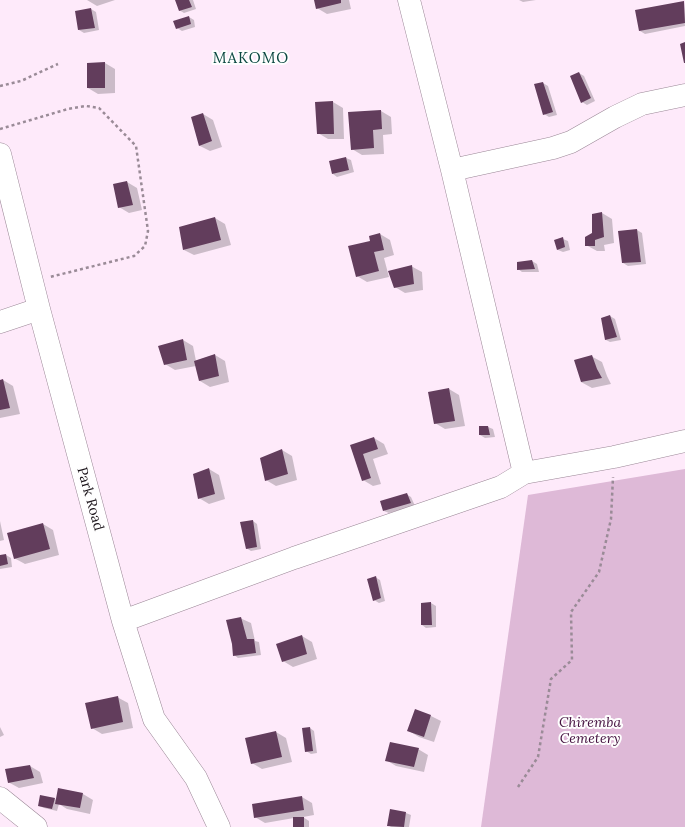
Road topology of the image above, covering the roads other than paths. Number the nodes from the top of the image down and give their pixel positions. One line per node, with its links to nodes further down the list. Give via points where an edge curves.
1 (409, 0): 4 (street)
2 (685, 95): 4 (street, via 642,104 571,142 553,148)
3 (0, 154): 5 (street, Park Road)
4 (452, 170): 8 (street)
5 (39, 309): 6 (street); 9 (street, Park Road)
6 (0, 322)
7 (685, 442): 8 (street)
8 (524, 473): 9 (street, via 501,487 294,558)
9 (123, 622): 12 (street, Park Road, via 154,719 196,778)
10 (0, 798): 11 (street)
11 (36, 827)
12 (219, 827)

